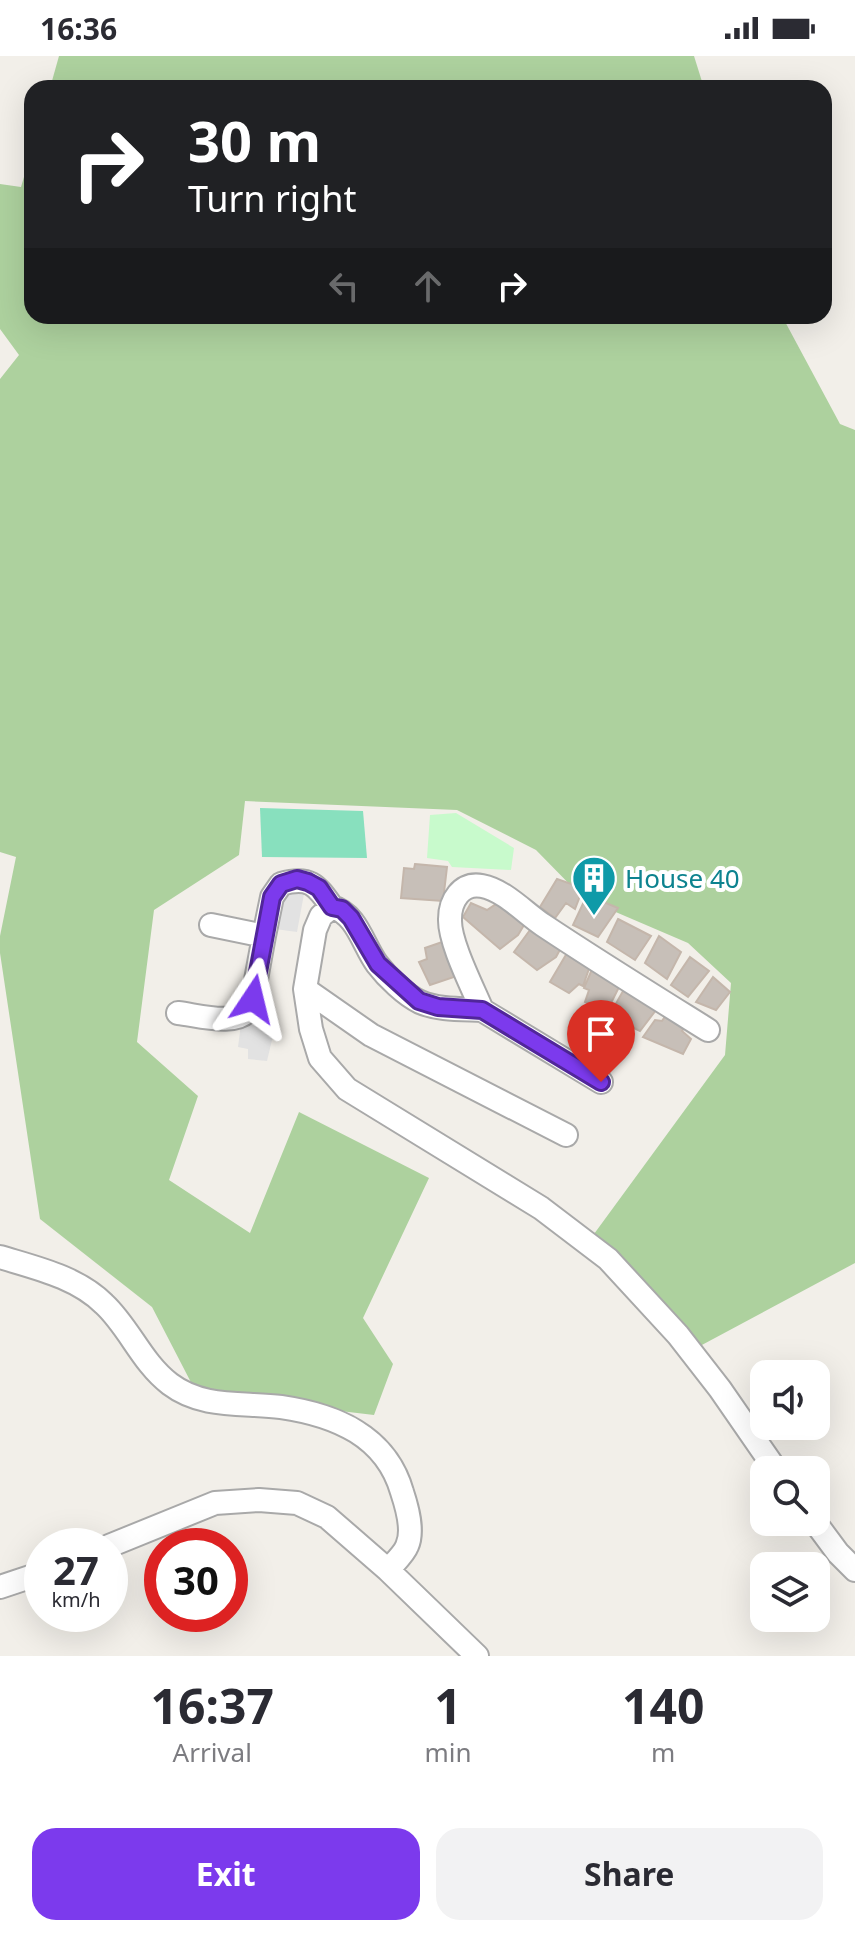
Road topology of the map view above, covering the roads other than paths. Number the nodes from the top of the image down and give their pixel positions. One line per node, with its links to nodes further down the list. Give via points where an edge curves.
1 (332, 907): 3 (street, via 308,882 281,884 272,897); 4 (street, via 315,930); 5 (street, via 351,918 378,964 419,1001)
2 (211, 925): 3 (street)
3 (264, 936): 6 (street, via 247,1013 227,1018)
4 (305, 989): 9 (street, via 371,1035); 11 (street, via 320,1058 347,1089 541,1208 608,1259 678,1335)
5 (482, 1010): 7 (street, via 449,921 459,892 473,885 494,889); 8 (street)
6 (178, 1013)
7 (708, 1030)
8 (601, 1082)
9 (566, 1135)
10 (0, 1257): 14 (street, via 84,1287 106,1305 169,1383 194,1397 280,1407 357,1431 385,1454 408,1511 408,1545)
11 (766, 1456)
12 (825, 1536): 15 (street)
13 (128, 1538): 14 (street, via 215,1503 297,1503 327,1517)
14 (388, 1570): 18 (street)
15 (855, 1570)
16 (24, 1579): 17 (street)
17 (0, 1587)
18 (477, 1656)

